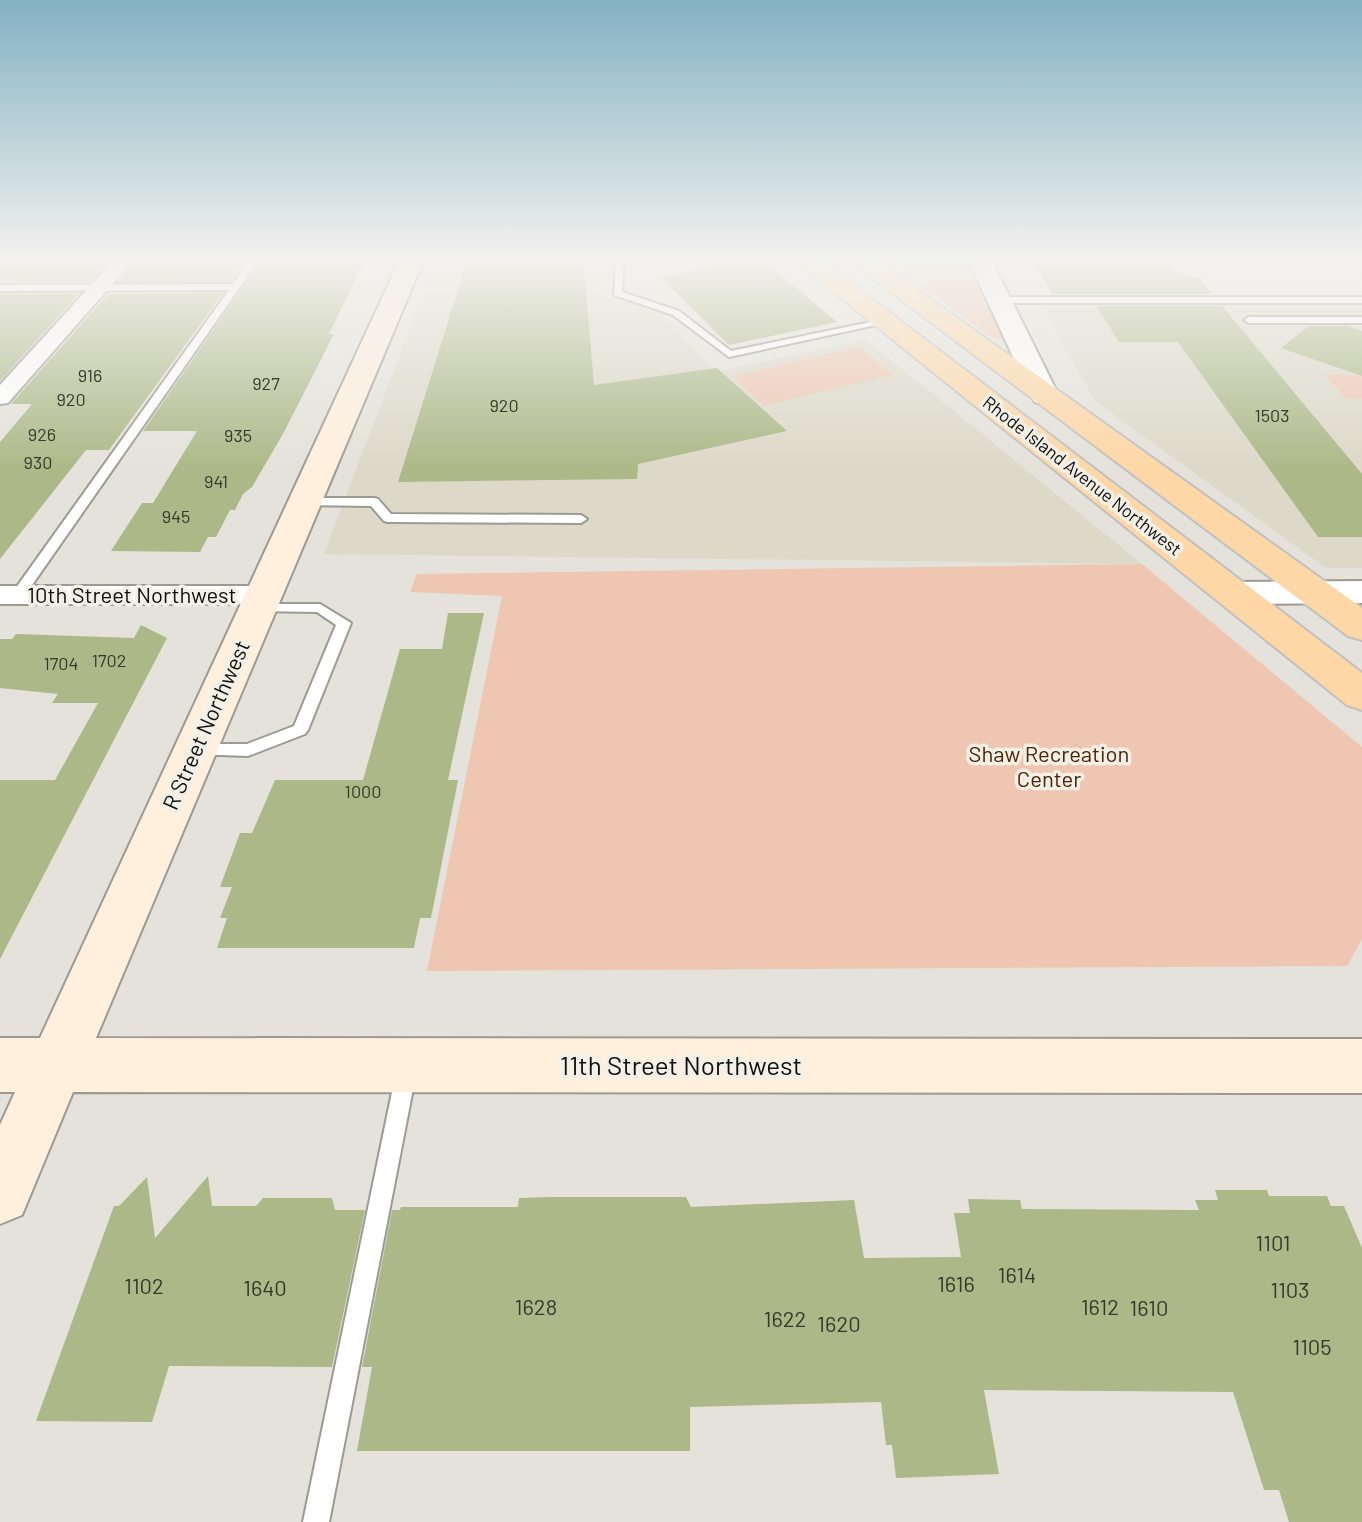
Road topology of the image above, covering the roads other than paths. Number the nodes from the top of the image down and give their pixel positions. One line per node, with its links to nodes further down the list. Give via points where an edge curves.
1 (63, 328): 10 (street)
2 (206, 328): 16 (lane)
3 (382, 328): 11 (main road, R Street Northwest)
4 (695, 328): 5 (lane, via 729,354)
5 (856, 328)
6 (893, 328): 15 (highway, Rhode Island Avenue Northwest)
7 (953, 328): 9 (highway, Rhode Island Avenue Northwest)
8 (1012, 328): 9 (street)
9 (1045, 396): 13 (highway, Rhode Island Avenue Northwest)
10 (0, 398)
11 (306, 502): 12 (lane, via 374,502 388,518); 17 (main road, R Street Northwest)
12 (581, 519)
13 (1314, 592): 14 (street); 15 (street); 18 (highway, Rhode Island Avenue Northwest)
14 (1362, 592)
15 (1231, 593): 19 (highway, Rhode Island Avenue Northwest)
16 (9, 595): 17 (street, 10th Street Northwest)
17 (261, 602): 20 (main road, R Street Northwest); 20 (lane, via 320,608 344,623 300,730 248,750)
18 (1362, 627)
19 (1362, 695)
20 (196, 749): 22 (main road, R Street Northwest)
21 (0, 1065): 22 (main road, 11th Street Northwest)
22 (56, 1065): 23 (main road, 11th Street Northwest); 25 (main road, R Street Northwest)
23 (407, 1066): 24 (main road, 11th Street Northwest); 26 (lane)
24 (1362, 1066)
25 (0, 1193)
26 (316, 1522)

